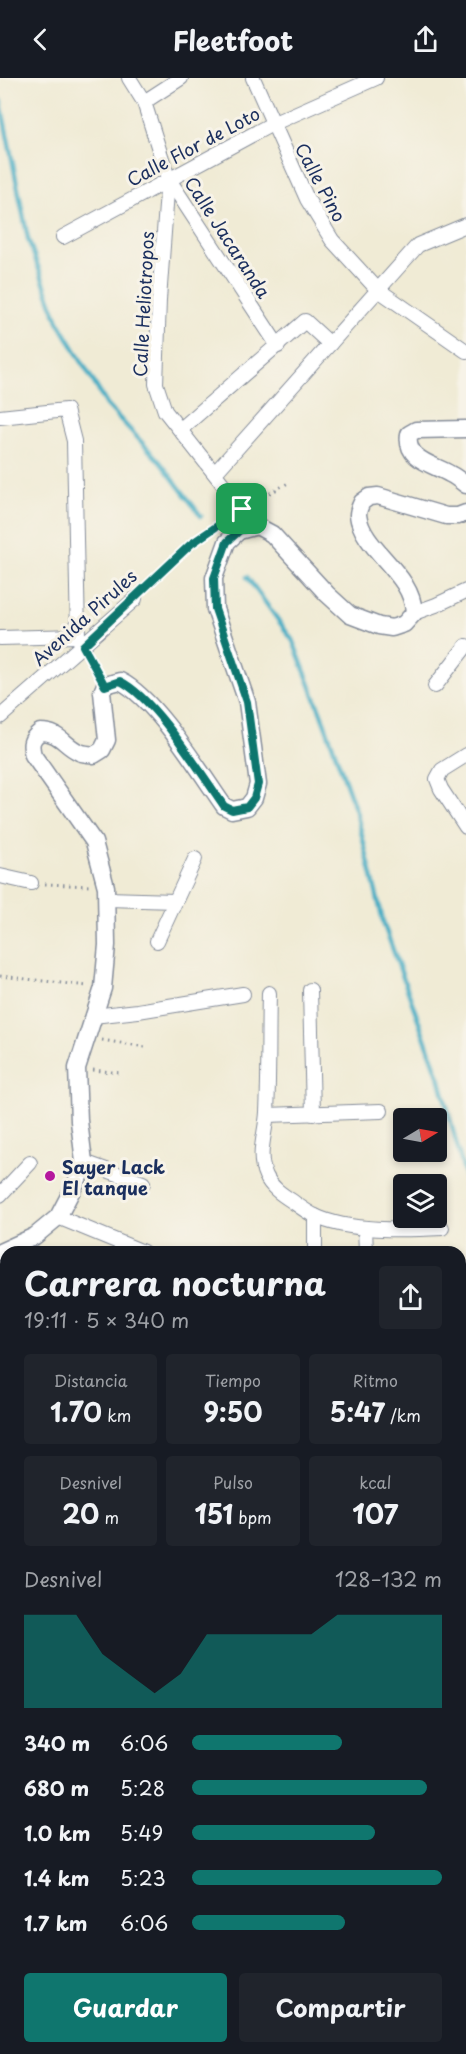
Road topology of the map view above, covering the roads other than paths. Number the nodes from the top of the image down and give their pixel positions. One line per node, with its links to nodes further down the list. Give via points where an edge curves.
1 (129, 78): 5 (street, Calle Jacaranda)
2 (181, 78): 5 (street)
3 (253, 78): 6 (street, Calle Pino)
4 (376, 78): 6 (street, Calle Flor de Loto)
5 (144, 102): 7 (street, Calle Jacaranda)
6 (272, 124): 7 (street, Calle Flor de Loto); 10 (street, Calle Pino, via 307,199 332,240)
7 (168, 178): 9 (street, Calle Flor de Loto); 12 (street, Calle Jacaranda); 15 (street, Calle Heliotropos, via 156,384 165,411)
8 (466, 225): 10 (street, via 418,245)
9 (63, 237)
10 (376, 289): 11 (street); 13 (street, Calle Pino)
11 (330, 344): 12 (street, via 305,321); 15 (street, Calle Heliotropos, via 219,478)
12 (278, 346): 15 (street)
13 (466, 351)
14 (0, 417): 25 (street, via 66,410 74,441)
15 (181, 429)
16 (466, 429): 17 (street, via 416,430 409,434 408,442 420,460)
17 (466, 485)
18 (242, 509): 20 (street)
19 (466, 513): 23 (street, via 446,516 378,496 362,502 358,513 361,526 408,588)
20 (257, 526): 23 (street, via 272,534 350,615 392,628 404,624); 34 (street, via 239,531 227,542 214,578 215,609 247,702 258,784 247,807 232,810 224,806 163,720 130,686 120,681 105,686 102,700 107,740 102,750 94,755 79,752 50,732 39,732 33,737 33,755 94,842)
21 (466, 591): 23 (street)
22 (135, 599): 25 (street, Avenida Pirules)
23 (414, 613)
24 (0, 638): 25 (street)
25 (81, 641): 28 (street, Avenida Pirules)
26 (466, 646): 27 (street)
27 (435, 686)
28 (0, 717)
29 (466, 755): 30 (street, via 442,770 437,779)
30 (466, 827)
31 (195, 859): 35 (street)
32 (0, 876): 33 (street)
33 (31, 883)
34 (106, 893): 35 (street); 40 (street, via 103,988)
35 (175, 902): 36 (street)
36 (157, 941)
37 (310, 990): 42 (street)
38 (269, 993): 43 (street)
39 (243, 994): 40 (street)
40 (93, 1016): 45 (street, via 77,1068 79,1121)
41 (381, 1111): 42 (street)
42 (313, 1114): 43 (street)
43 (267, 1115): 48 (street, via 261,1154 265,1175 278,1192)
44 (30, 1163): 47 (street)
45 (87, 1163): 46 (street); 49 (street)
46 (143, 1183)
47 (0, 1195)
48 (315, 1216): 50 (street); 54 (street)
49 (58, 1217): 52 (street, via 35,1236); 53 (street)
50 (365, 1228): 51 (street); 55 (street)
51 (442, 1228)
52 (13, 1246)
53 (128, 1246)
54 (315, 1246)
55 (366, 1246)

